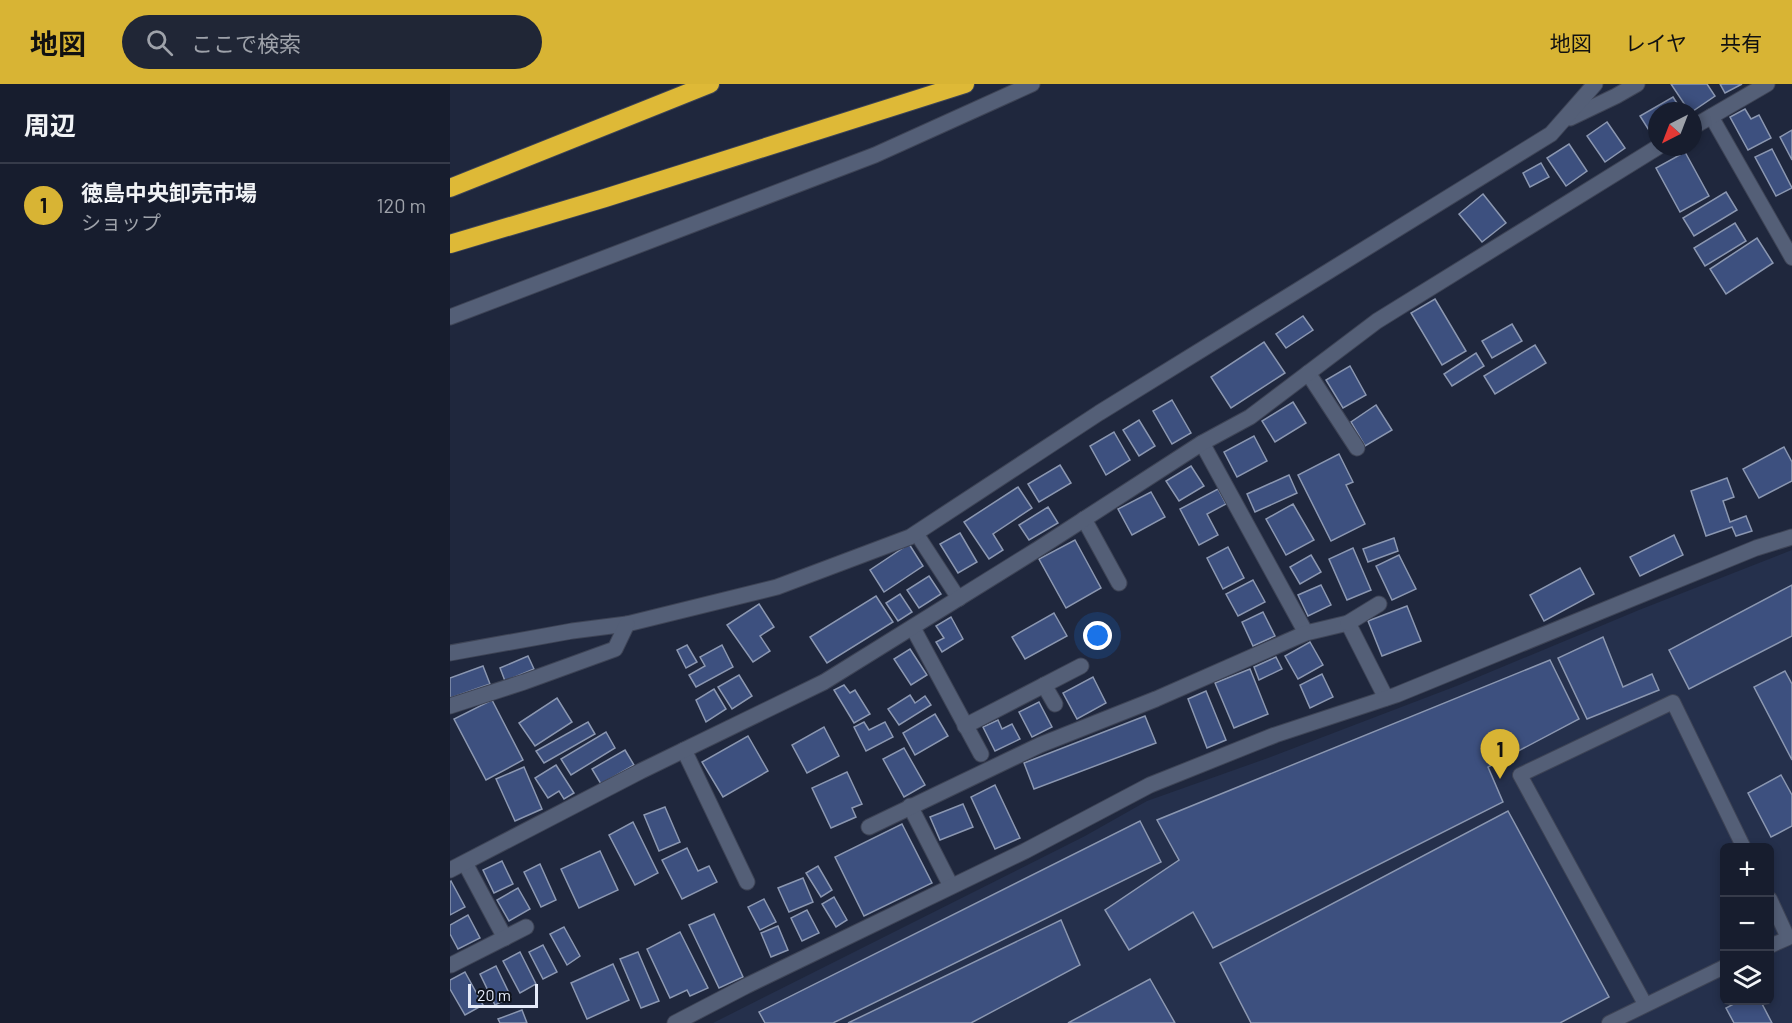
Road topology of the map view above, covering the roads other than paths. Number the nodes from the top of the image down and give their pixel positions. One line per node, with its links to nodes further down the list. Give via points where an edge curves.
1 (710, 84): 11 (highway)
2 (965, 84): 12 (highway)
3 (1032, 84): 14 (street, via 874,155)
4 (1596, 84): 8 (street)
5 (1637, 84): 8 (street)
6 (1767, 84): 7 (street)
7 (1711, 116): 9 (street); 13 (lane)
8 (1563, 121): 19 (street, via 1551,134 1100,413)
9 (1702, 122)
10 (1648, 153): 15 (street, via 1377,321)
11 (450, 188)
12 (450, 244)
13 (1792, 258)
14 (450, 317)
15 (1308, 373): 16 (street, via 1250,417); 17 (street)
16 (1202, 443): 18 (street); 27 (street)
17 (1357, 448)
18 (1084, 519): 21 (street); 22 (street)
19 (916, 533): 22 (lane); 25 (street, via 777,587)
20 (1792, 537): 31 (street, via 1756,548)
21 (1119, 584)
22 (959, 599): 26 (street)
23 (1379, 604): 24 (street)
24 (1348, 623): 27 (street); 31 (street)
25 (627, 624): 28 (street); 33 (street, via 615,649)
26 (913, 628): 34 (street); 35 (street, via 824,682)
27 (1306, 633): 37 (street, via 1040,745)
28 (450, 653)
29 (1081, 666): 30 (street)
30 (1044, 685): 32 (street); 34 (street)
31 (1386, 698): 43 (street, via 1275,735 1150,785)
32 (1055, 704)
33 (450, 706)
34 (965, 726): 36 (street)
35 (684, 750): 40 (street); 42 (street)
36 (981, 754)
37 (910, 806): 38 (street); 43 (street)
38 (869, 826)
39 (1742, 843): 50 (lane, via 1673,702 1520,775)
40 (465, 863): 41 (street); 46 (street)
41 (450, 870)
42 (747, 882)
43 (951, 886): 51 (street)
44 (1774, 908): 47 (lane, via 1788,938)
45 (526, 927): 46 (street)
46 (505, 938): 48 (street)
47 (1774, 944)
48 (451, 965)
49 (1720, 969): 50 (lane)
50 (1645, 1004): 52 (lane)
51 (675, 1023)
52 (1609, 1023)

